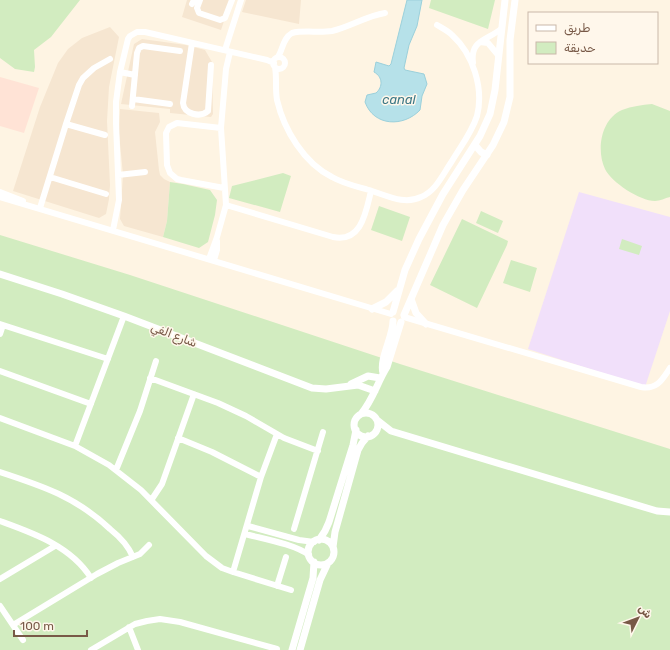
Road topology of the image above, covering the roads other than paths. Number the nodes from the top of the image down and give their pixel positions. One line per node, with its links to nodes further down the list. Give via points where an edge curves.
1 (200, 0): 7 (street, via 197,8 199,13 219,20)
2 (232, 0): 7 (street)
3 (241, 0): 8 (street)
4 (505, 0): 10 (street)
5 (515, 0): 29 (street, via 510,40 508,110 499,134)
6 (385, 13): 17 (street, via 334,30 292,33 286,38)
7 (225, 18): 8 (street)
8 (235, 20): 14 (street)
9 (437, 25): 19 (street, via 458,41)
10 (501, 29): 11 (street); 15 (street)
11 (479, 42): 15 (street, via 488,43); 19 (street, via 473,52)
12 (192, 43): 14 (street); 18 (street, via 183,103 184,109 188,112 203,114 208,111); 20 (street, via 137,32 128,39)
13 (180, 51): 21 (street, via 141,46 137,50)
14 (227, 51): 17 (street); 26 (street)
15 (498, 55): 28 (street, via 490,114)
16 (110, 59): 25 (street, via 83,78)
17 (278, 60): 34 (street, via 276,95 281,115 291,135 304,153 326,174)
18 (211, 65)
19 (474, 68): 34 (street, via 479,92 477,116 467,137 432,190 421,198 407,201)
20 (120, 72): 21 (street); 31 (street, via 116,114)
21 (135, 75): 22 (street)
22 (133, 99): 23 (street); 24 (street)
23 (170, 104)
24 (132, 106)
25 (66, 124): 27 (street); 32 (street)
26 (221, 128): 33 (street); 33 (street, via 178,123 172,125 166,133 167,165 170,173 177,179)
27 (105, 135)
28 (475, 145): 29 (street, via 478,150); 43 (street, via 429,218)
29 (487, 154): 44 (street, via 443,225)
30 (145, 172): 31 (street)
31 (118, 174): 40 (street, via 119,200)
32 (50, 177): 36 (street); 39 (street)
33 (224, 188): 38 (street)
34 (371, 191): 38 (street, via 362,223 352,235 343,238)
35 (0, 192): 39 (street)
36 (106, 194)
37 (0, 197): 39 (street)
38 (226, 205): 41 (street)
39 (37, 207): 40 (street)
40 (113, 230): 41 (street)
41 (211, 260): 45 (street)
42 (0, 274): 46 (street, شارع الفي)
43 (399, 288): 45 (street, via 390,299); 47 (street)
44 (411, 299): 48 (street); 49 (street, via 416,313)
45 (372, 309): 47 (street)
46 (124, 316): 52 (street); 58 (street, شارع الفي, via 312,388 326,389)
47 (392, 316): 48 (street, via 396,323); 48 (street, via 399,310); 56 (street, via 392,332)
48 (403, 318): 49 (street); 56 (street, via 387,367)
49 (426, 324): 54 (street, via 641,388 658,385)
50 (2, 325): 51 (street); 52 (street)
51 (0, 334)
52 (108, 359): 62 (street)
53 (156, 361): 57 (street)
54 (670, 368)
55 (0, 371): 62 (street)
56 (381, 375): 58 (street, via 368,376); 59 (street)
57 (150, 378): 60 (street); 74 (street, via 140,411)
58 (349, 385): 59 (street, via 358,385)
59 (375, 391): 61 (street)
60 (194, 394): 69 (street, via 232,410); 71 (street)
61 (372, 400): 63 (street); 65 (street)
62 (91, 404): 72 (street)
63 (361, 414): 65 (street, via 366,413); 66 (street, via 355,420)
64 (0, 418): 72 (street)
65 (376, 418): 67 (street); 70 (street, via 377,429)
66 (356, 430): 70 (street, via 360,435); 85 (street, via 329,522)
67 (391, 431): 70 (street); 78 (street)
68 (323, 432): 73 (street)
69 (277, 434): 73 (street); 76 (street)
70 (371, 435): 88 (street, via 358,450)
71 (178, 438): 76 (street); 77 (street, via 162,484)
72 (75, 446): 74 (street)
73 (318, 451): 83 (street)
74 (116, 470): 77 (street)
75 (0, 472): 90 (street, via 42,486 74,501 102,521 122,540)
76 (261, 477): 82 (street)
77 (152, 500): 94 (street, via 211,560)
78 (657, 511): 79 (street); 80 (street)
79 (670, 512)
80 (670, 518)
81 (0, 520): 87 (street)
82 (248, 526): 84 (street); 85 (street, via 299,540)
83 (294, 529)
84 (245, 534): 89 (street, via 292,546); 94 (street)
85 (317, 541): 88 (street, via 327,541); 89 (street, via 309,550)
86 (149, 545): 90 (street)
87 (55, 546): 95 (street, via 76,559); 96 (street)
88 (333, 547): 93 (street, via 334,556)
89 (309, 555): 92 (street)
90 (133, 557): 95 (street)
91 (286, 557): 97 (street)
92 (314, 562): 93 (street, via 321,565); 107 (street, via 313,578)
93 (328, 563): 108 (street, via 320,580)
94 (233, 572): 97 (street)
95 (91, 578): 100 (street)
96 (0, 579)
97 (277, 586): 98 (street)
98 (291, 590)
99 (0, 606): 100 (street)
100 (13, 625): 102 (street)
101 (129, 627): 103 (street, via 147,621 167,620); 105 (street); 106 (street)
102 (23, 640)
103 (259, 647): 104 (street)
104 (278, 649)
105 (91, 650)
106 (138, 650)
107 (292, 650)
108 (300, 650)

